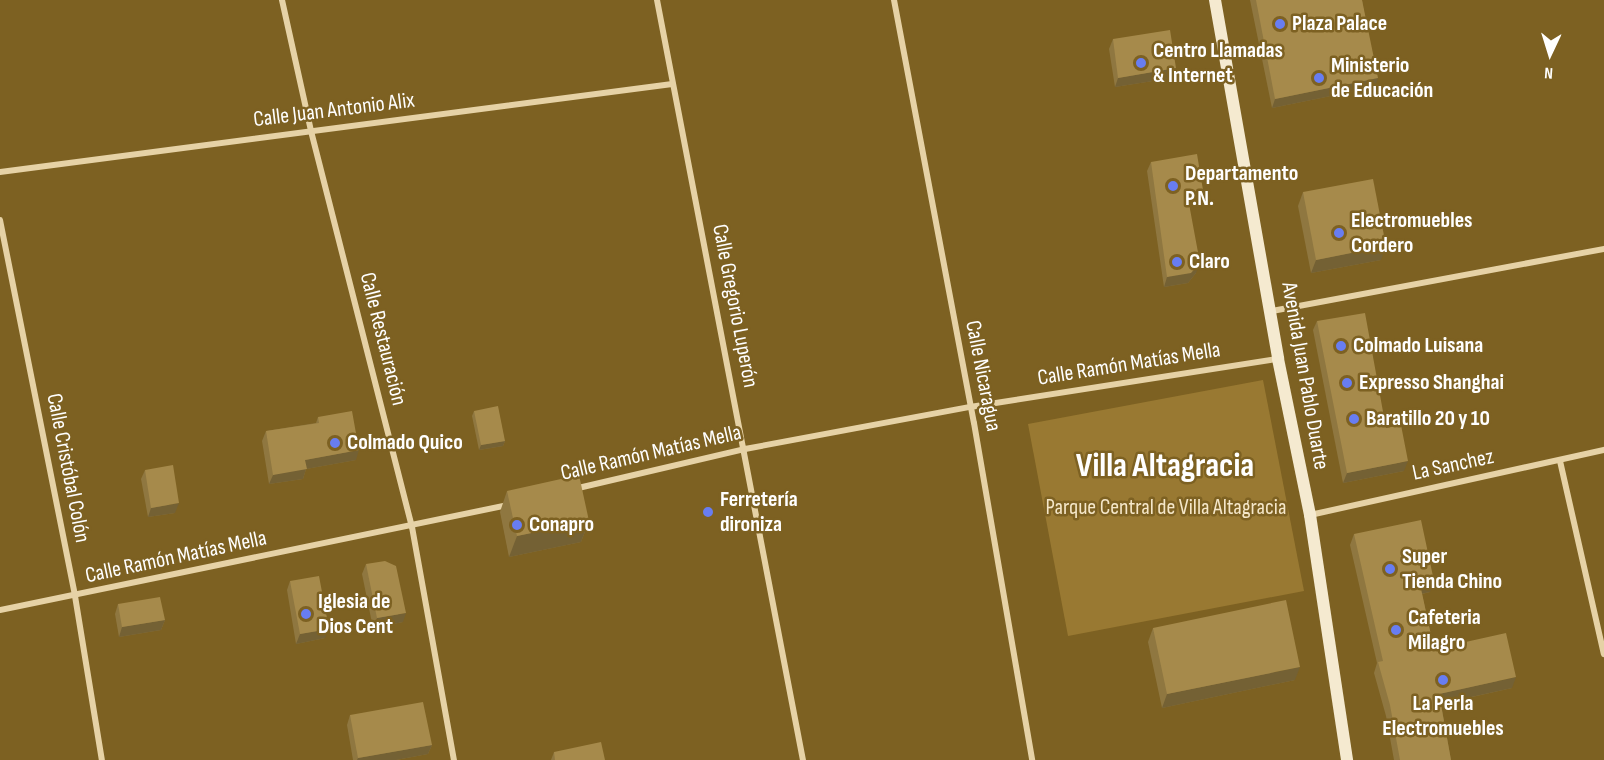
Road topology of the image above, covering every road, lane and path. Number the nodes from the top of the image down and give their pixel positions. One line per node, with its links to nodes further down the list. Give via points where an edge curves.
1 (282, 0): 6 (street, Calle Restauración)
2 (657, 0): 5 (street, Calle Gregorio Luperón)
3 (894, 0): 12 (street, Calle Nicaragua)
4 (1215, 0): 10 (main road, Avenida Juan Pablo Duarte)
5 (672, 84): 6 (street, Calle Juan Antonio Alix); 13 (street, Calle Gregorio Luperón)
6 (311, 131): 7 (street, Calle Juan Antonio Alix); 19 (street, Calle Restauración)
7 (0, 172)
8 (0, 220): 20 (street, Calle Cristóbal Colón)
9 (1604, 249): 10 (street)
10 (1272, 311): 11 (main road, Avenida Juan Pablo Duarte)
11 (1278, 359): 12 (street, Calle Ramón Matías Mella); 18 (main road, Avenida Juan Pablo Duarte)
12 (970, 407): 13 (street, Calle Ramón Matías Mella); 26 (street, Calle Nicaragua)
13 (745, 449): 16 (street, Calle Ramón Matías Mella); 25 (street, Calle Gregorio Luperón)
14 (1604, 450): 15 (street, La Sanchez)
15 (1560, 460): 18 (street, La Sanchez); 22 (street)
16 (561, 492)
17 (515, 503): 19 (street, Calle Ramón Matías Mella)
18 (1310, 515): 27 (main road, Avenida Juan Pablo Duarte)
19 (412, 527): 20 (street, Calle Ramón Matías Mella); 24 (street, Calle Restauración)
20 (75, 596): 21 (street, Calle Ramón Matías Mella); 23 (street, Calle Cristóbal Colón)
21 (0, 610)
22 (1604, 654)
23 (102, 760)
24 (454, 760)
25 (803, 760)
26 (1032, 760)
27 (1347, 760)

